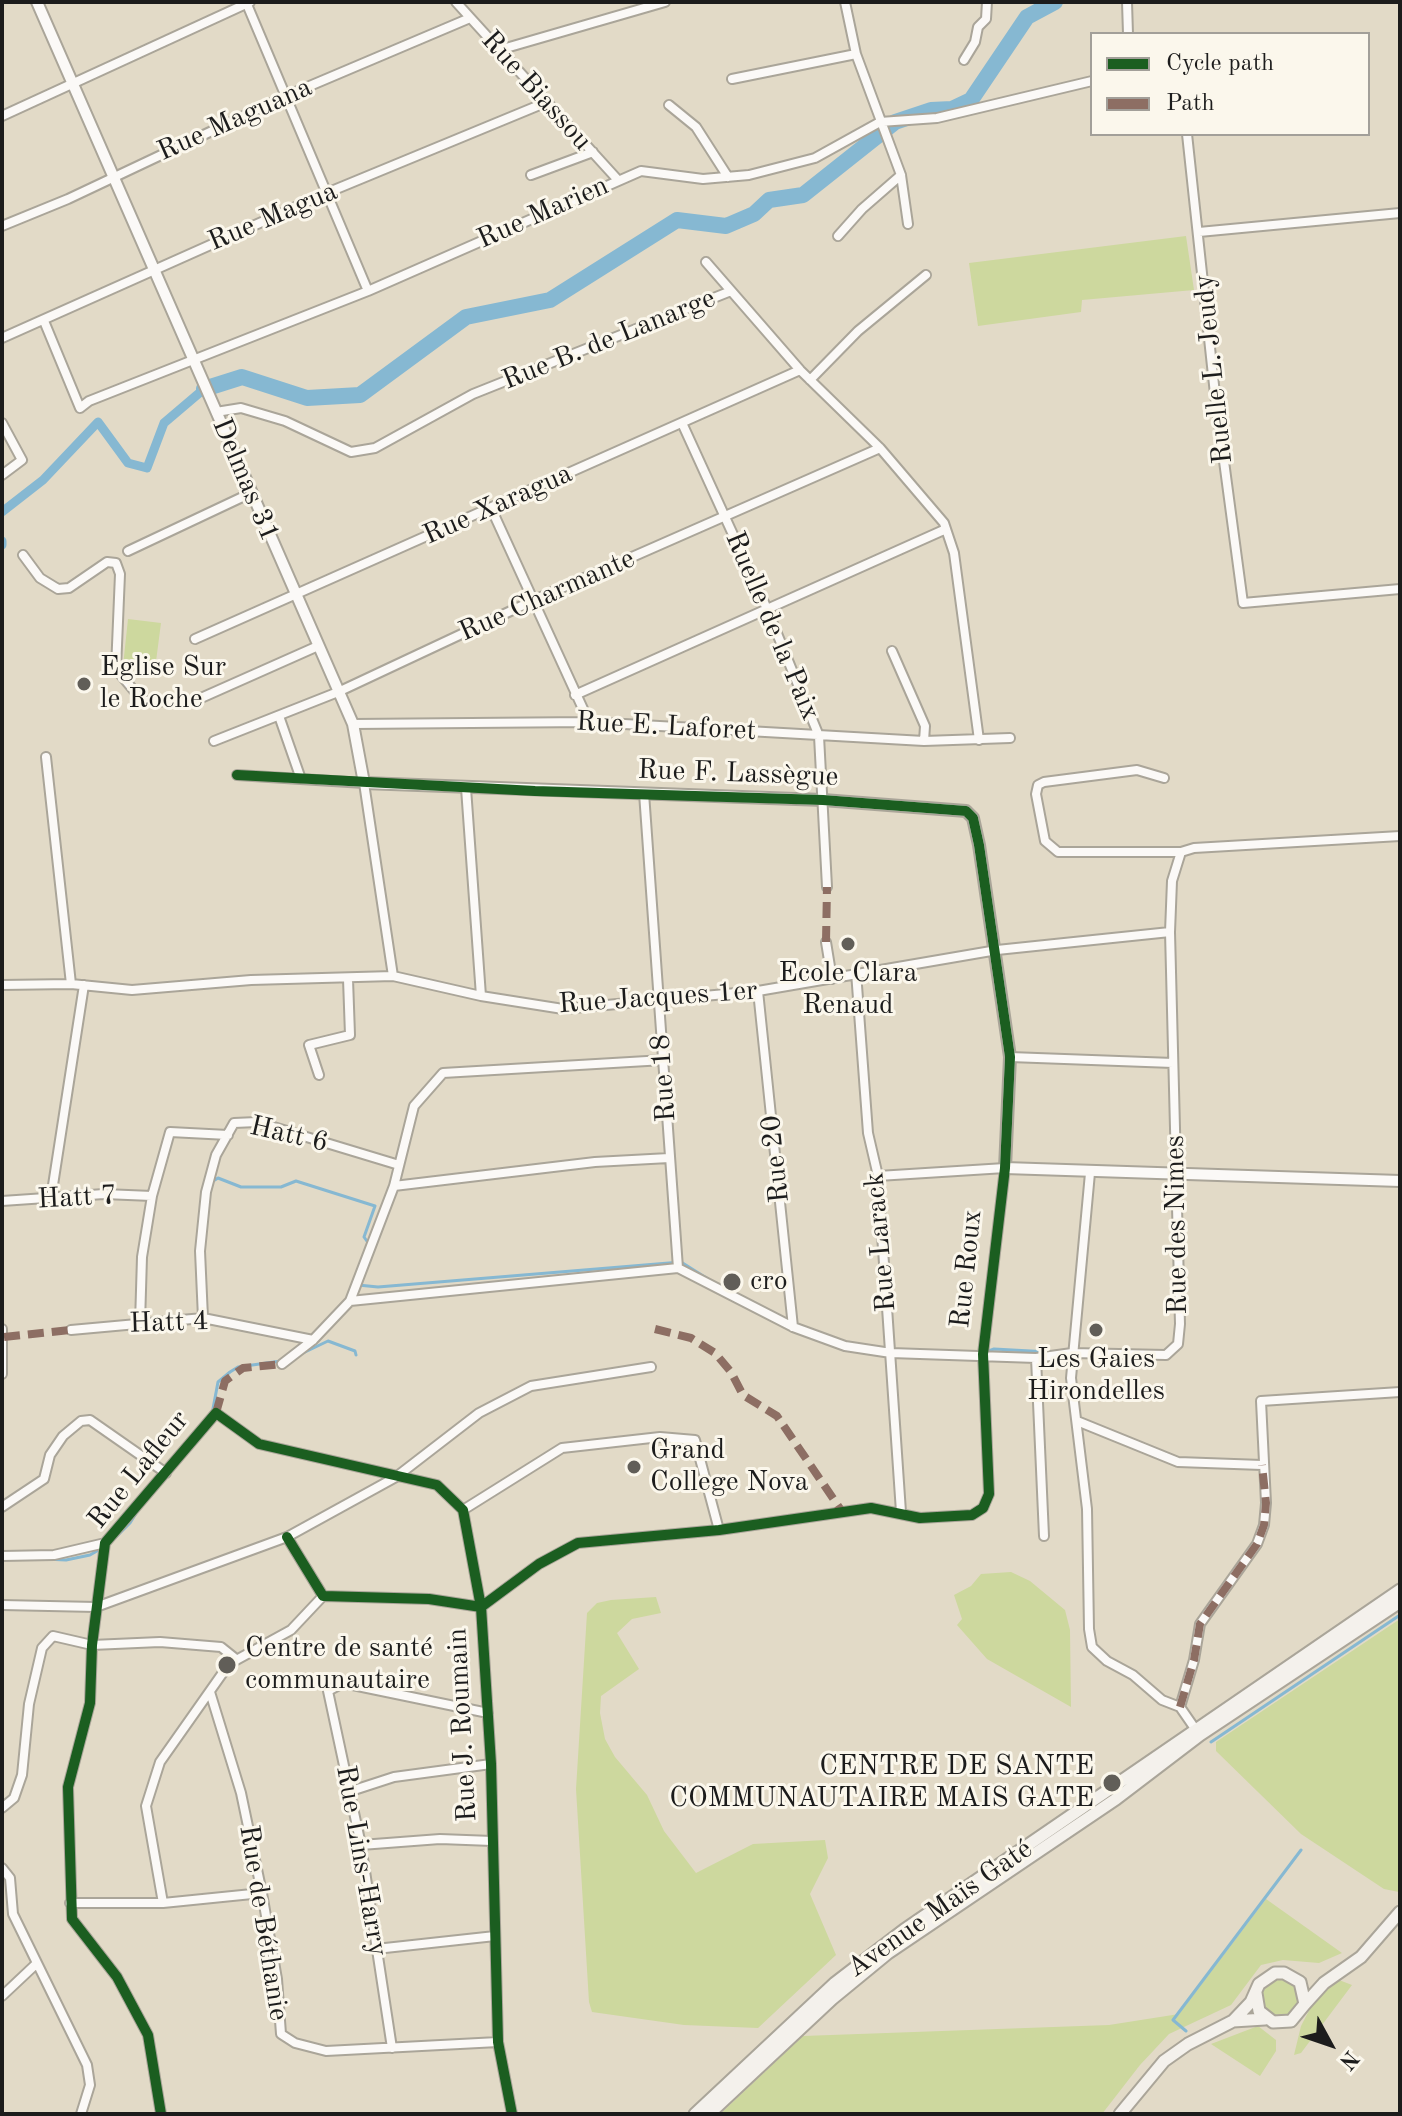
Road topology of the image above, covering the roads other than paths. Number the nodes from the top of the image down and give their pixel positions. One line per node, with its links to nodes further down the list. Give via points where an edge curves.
1 (37, 2): 15 (street, Delmas 31)
2 (456, 2): 8 (street, Rue Biassou)
3 (665, 2): 10 (street)
4 (845, 2): 11 (street)
5 (987, 2): 12 (street, via 986,19)
6 (1127, 2): 9 (street)
7 (248, 3): 15 (street); 16 (street)
8 (470, 18): 10 (street, Rue Biassou); 16 (street, Rue Maguana)
9 (1128, 32)
10 (499, 50): 17 (street, Rue Biassou)
11 (856, 54): 13 (street); 20 (street)
12 (964, 60)
13 (732, 79)
14 (1090, 81): 20 (street, Rue Marien, via 924,118)
15 (74, 86): 19 (street); 25 (street, Delmas 31)
16 (286, 96): 25 (street, Rue Maguana); 28 (street)
17 (547, 102): 22 (street, Rue Biassou); 28 (street, Rue Magua)
18 (669, 105): 26 (street, via 696,127)
19 (2, 116)
20 (880, 122): 24 (street); 26 (street, Rue Marien, via 815,158)
21 (1187, 136): 32 (street, Ruelle L. Jeudy)
22 (593, 152): 23 (street); 27 (street, Rue Biassou)
23 (531, 175)
24 (901, 175): 30 (street); 33 (street)
25 (112, 176): 31 (street, Rue Maguana); 35 (street, Delmas 31)
26 (728, 177): 27 (street, Rue Marien, via 641,171)
27 (617, 179): 37 (street, Rue Marien)
28 (329, 192): 35 (street, Rue Magua); 37 (street)
29 (1400, 213): 32 (street)
30 (908, 224)
31 (2, 226)
32 (1199, 232): 55 (street, Ruelle L. Jeudy, via 1243,603)
33 (838, 236)
34 (706, 262): 38 (street)
35 (154, 269): 39 (street, Rue Magua); 41 (street, Delmas 31)
36 (926, 275): 43 (street, via 858,331)
37 (368, 291): 41 (street, Rue Marien)
38 (731, 291): 42 (street, Rue B. de Lanarge); 44 (street, Rue B. de Lanarge, via 473,394 375,448 351,452 285,421 241,408)
39 (44, 321): 40 (street, Rue Magua); 41 (street, Rue Marien, via 80,408)
40 (2, 338)
41 (194, 360): 44 (street, Delmas 31)
42 (800, 370): 43 (street, Rue B. de Lanarge); 46 (street, Rue Xaragua)
43 (810, 380): 47 (street, Rue B. de Lanarge)
44 (216, 412): 49 (street, Delmas 31)
45 (2, 423): 48 (street, via 22,460)
46 (682, 423): 50 (street, Rue Xaragua); 51 (street, Ruelle de la Paix)
47 (880, 448): 51 (street, Rue Charmante); 52 (street, Rue B. de Lanarge)
48 (2, 475)
49 (251, 493): 53 (street); 56 (street, Delmas 31)
50 (491, 508): 56 (street, Rue Xaragua); 57 (street)
51 (726, 518): 57 (street, Rue Charmante); 58 (street, Ruelle de la Paix)
52 (946, 529): 58 (street); 71 (street, Rue B. de Lanarge, via 954,553)
53 (128, 551)
54 (23, 555): 63 (street, via 40,578 58,589 69,588 107,562 116,563 116,669)
55 (1400, 589)
56 (295, 595): 59 (street, Rue Xaragua); 60 (street, Delmas 31)
57 (532, 601): 62 (street, Rue Charmante); 64 (street)
58 (767, 609): 64 (street); 69 (street, Ruelle de la Paix)
59 (195, 639)
60 (318, 646): 62 (street, Delmas 31); 65 (street, via 192,702)
61 (892, 651): 73 (street, via 925,726)
62 (338, 692): 66 (street, Rue Charmante); 68 (street, Delmas 31)
63 (136, 693)
64 (575, 695): 67 (street)
65 (146, 701)
66 (279, 716): 72 (street, Rue Charmante); 77 (street)
67 (589, 722): 68 (street, Rue E. Laforet); 69 (street, Rue E. Laforet)
68 (353, 724): 78 (street, Delmas 31)
69 (819, 736): 73 (street, Rue E. Laforet); 81 (street, Ruelle de la Paix)
70 (1010, 738): 71 (street, Rue E. Laforet)
71 (979, 740): 73 (street, Rue E. Laforet)
72 (214, 741)
73 (924, 741)
74 (46, 757): 92 (street)
75 (237, 775): 77 (street)
76 (1164, 778): 83 (street, via 1137,770 1038,785 1045,841 1058,852)
77 (301, 779): 78 (street)
78 (364, 783): 79 (street, Rue F. Lassègue); 89 (street, Delmas 31)
79 (466, 788): 80 (street, Rue F. Lassègue); 96 (street)
80 (644, 793): 81 (street, Rue F. Lassègue); 97 (street, Rue 18)
81 (823, 800): 84 (street, Ruelle de la Paix); 87 (street, Rue F. Lassègue, via 970,813)
82 (1400, 836): 83 (street)
83 (1181, 852): 85 (street, Rue des Nimes, via 1172,881)
84 (827, 887)
85 (1170, 932): 87 (street, Rue Jacques 1er); 100 (street, Rue des Nimes)
86 (826, 942): 91 (street)
87 (997, 950): 88 (street, Rue Jacques 1er); 98 (street, Rue Roux)
88 (856, 972): 91 (street, Rue Jacques 1er); 108 (street, Rue Larack, via 868,1133)
89 (393, 976): 90 (street, Rue Jacques 1er); 96 (street, Rue Jacques 1er)
90 (348, 979): 94 (street, Rue Jacques 1er, via 132,990); 101 (street, via 350,1035 309,1045)
91 (832, 979): 95 (street, Rue Jacques 1er)
92 (71, 984): 93 (street, Rue Jacques 1er); 94 (street, Rue Jacques 1er)
93 (2, 985)
94 (84, 985): 112 (street)
95 (758, 991): 97 (street, Rue Jacques 1er); 118 (street, Rue 20)
96 (481, 996): 97 (street, Rue Jacques 1er, via 563,1009)
97 (657, 1001): 99 (street, Rue 18)
98 (1010, 1057): 100 (street); 105 (street, Rue Roux)
99 (664, 1060): 103 (street, Rue 18); 104 (street, via 443,1073 414,1106)
100 (1173, 1063): 107 (street, Rue des Nimes)
101 (319, 1075)
102 (228, 1135): 104 (street, Hatt 6, via 234,1123 257,1122); 111 (street, via 170,1132); 116 (street, Hatt 6, via 206,1192 200,1251)
103 (669, 1158): 110 (street); 114 (street, Rue 18)
104 (399, 1165): 110 (street)
105 (1005, 1168): 106 (street); 108 (street); 124 (street, Rue Roux)
106 (1090, 1173): 107 (street); 123 (street)
107 (1177, 1173): 109 (street); 123 (street, Rue des Nimes, via 1178,1344 1166,1355)
108 (878, 1176): 122 (street, Rue Larack)
109 (1400, 1181)
110 (394, 1186): 115 (street)
111 (152, 1196): 112 (street, Hatt 7); 117 (street, via 142,1257)
112 (51, 1198): 113 (street, Hatt 7)
113 (2, 1201)
114 (678, 1268): 115 (street); 118 (street, Rue des Nimes)
115 (350, 1301): 121 (street)
116 (203, 1318): 117 (street, Hatt 4); 121 (street, Hatt 4)
117 (140, 1323): 119 (street, Hatt 4)
118 (793, 1327): 122 (street, Rue des Nimes, via 845,1346)
119 (71, 1330)
120 (3, 1333): 128 (street)
121 (313, 1340): 126 (street)
122 (891, 1353): 124 (street, Rue des Nimes); 136 (street, Rue Larack)
123 (1072, 1353): 125 (street, Rue des Nimes); 130 (street)
124 (983, 1354): 125 (street, Rue des Nimes); 136 (street, Rue Roux, via 989,1494 983,1508 972,1515 920,1518)
125 (1036, 1358): 138 (street)
126 (282, 1364)
127 (651, 1367): 133 (street, via 531,1386 479,1413)
128 (2, 1374)
129 (1400, 1392): 131 (street, via 1261,1401)
130 (1077, 1421): 131 (street, via 1178,1462); 151 (street, via 1087,1509 1092,1647 1162,1700)
131 (1262, 1465): 151 (street, via 1264,1525 1257,1544 1200,1624)
132 (166, 1473): 133 (street, Rue Lafleur, via 216,1413 259,1444); 134 (street, via 90,1420 81,1421 50,1455 44,1479); 140 (street, Rue Lafleur)
133 (396, 1477): 135 (street, via 437,1485); 139 (street)
134 (2, 1507)
135 (463, 1510): 137 (street, via 562,1448 660,1437 695,1440); 147 (street, Rue J. Roumain)
136 (901, 1512): 137 (street, via 871,1508)
137 (719, 1530): 147 (street, via 578,1543)
138 (1044, 1536)
139 (287, 1537): 143 (street); 146 (street)
140 (105, 1543): 141 (street, via 54,1555); 146 (street, Rue Lafleur)
141 (2, 1556)
142 (1400, 1590): 153 (main road, Avenue Maïs Gaté)
143 (323, 1596): 147 (street, via 429,1599); 149 (street, via 291,1630)
144 (1400, 1602): 153 (main road, Avenue Maïs Gaté)
145 (2, 1605): 146 (street)
146 (96, 1607): 148 (street, Rue Lafleur)
147 (481, 1607): 152 (street, Rue J. Roumain)
148 (92, 1645): 149 (street, via 160,1642 221,1647); 156 (street, via 53,1636 42,1648 29,1704 22,1775 14,1798); 161 (street, Rue Lafleur, via 90,1703 68,1787)
149 (236, 1659): 150 (street)
150 (210, 1692): 160 (street, Rue de Béthanie, via 241,1793); 162 (street, via 167,1750 149,1789 146,1806)
151 (1180, 1707): 153 (street)
152 (488, 1713): 154 (street, Rue J. Roumain); 155 (street, Rue Lins-Harry, via 343,1683 328,1691)
153 (1197, 1731): 179 (main road, Avenue Maïs Gaté, via 893,1938 835,1983); 180 (main road, Avenue Maïs Gaté, via 1116,1799 888,1953)
154 (491, 1764): 155 (street, via 394,1777); 157 (street, Rue J. Roumain)
155 (351, 1791): 158 (street, Rue Lins-Harry)
156 (2, 1808)
157 (492, 1841): 158 (street); 164 (street, Rue J. Roumain)
158 (361, 1845): 165 (street, Rue Lins-Harry)
159 (2, 1868): 166 (street, via 10,1878 13,1914)
160 (262, 1893): 162 (street); 175 (street, Rue de Béthanie, via 281,2034 326,2051)
161 (70, 1903): 162 (street); 177 (street, via 72,1919 117,1977 148,2035)
162 (163, 1903)
163 (1400, 1912): 167 (main road, via 1361,1957)
164 (495, 1936): 165 (street); 174 (street, Rue J. Roumain)
165 (376, 1949): 175 (street, Rue Lins-Harry)
166 (35, 1965): 170 (street); 176 (street, via 90,2076)
167 (1337, 1973): 168 (main road); 171 (main road)
168 (1300, 1982): 169 (main road, via 1275,1973); 171 (main road)
169 (1256, 1993): 172 (main road); 173 (main road)
170 (2, 1996)
171 (1305, 2004): 172 (main road, via 1291,2021)
172 (1265, 2019): 173 (main road)
173 (1233, 2021): 181 (main road, via 1164,2061)
174 (498, 2042): 175 (street, Rue de Béthanie); 178 (street, Rue J. Roumain)
175 (392, 2048)
176 (81, 2114)
177 (161, 2114)
178 (512, 2114)
179 (695, 2114)
180 (709, 2114)
181 (1120, 2114)

